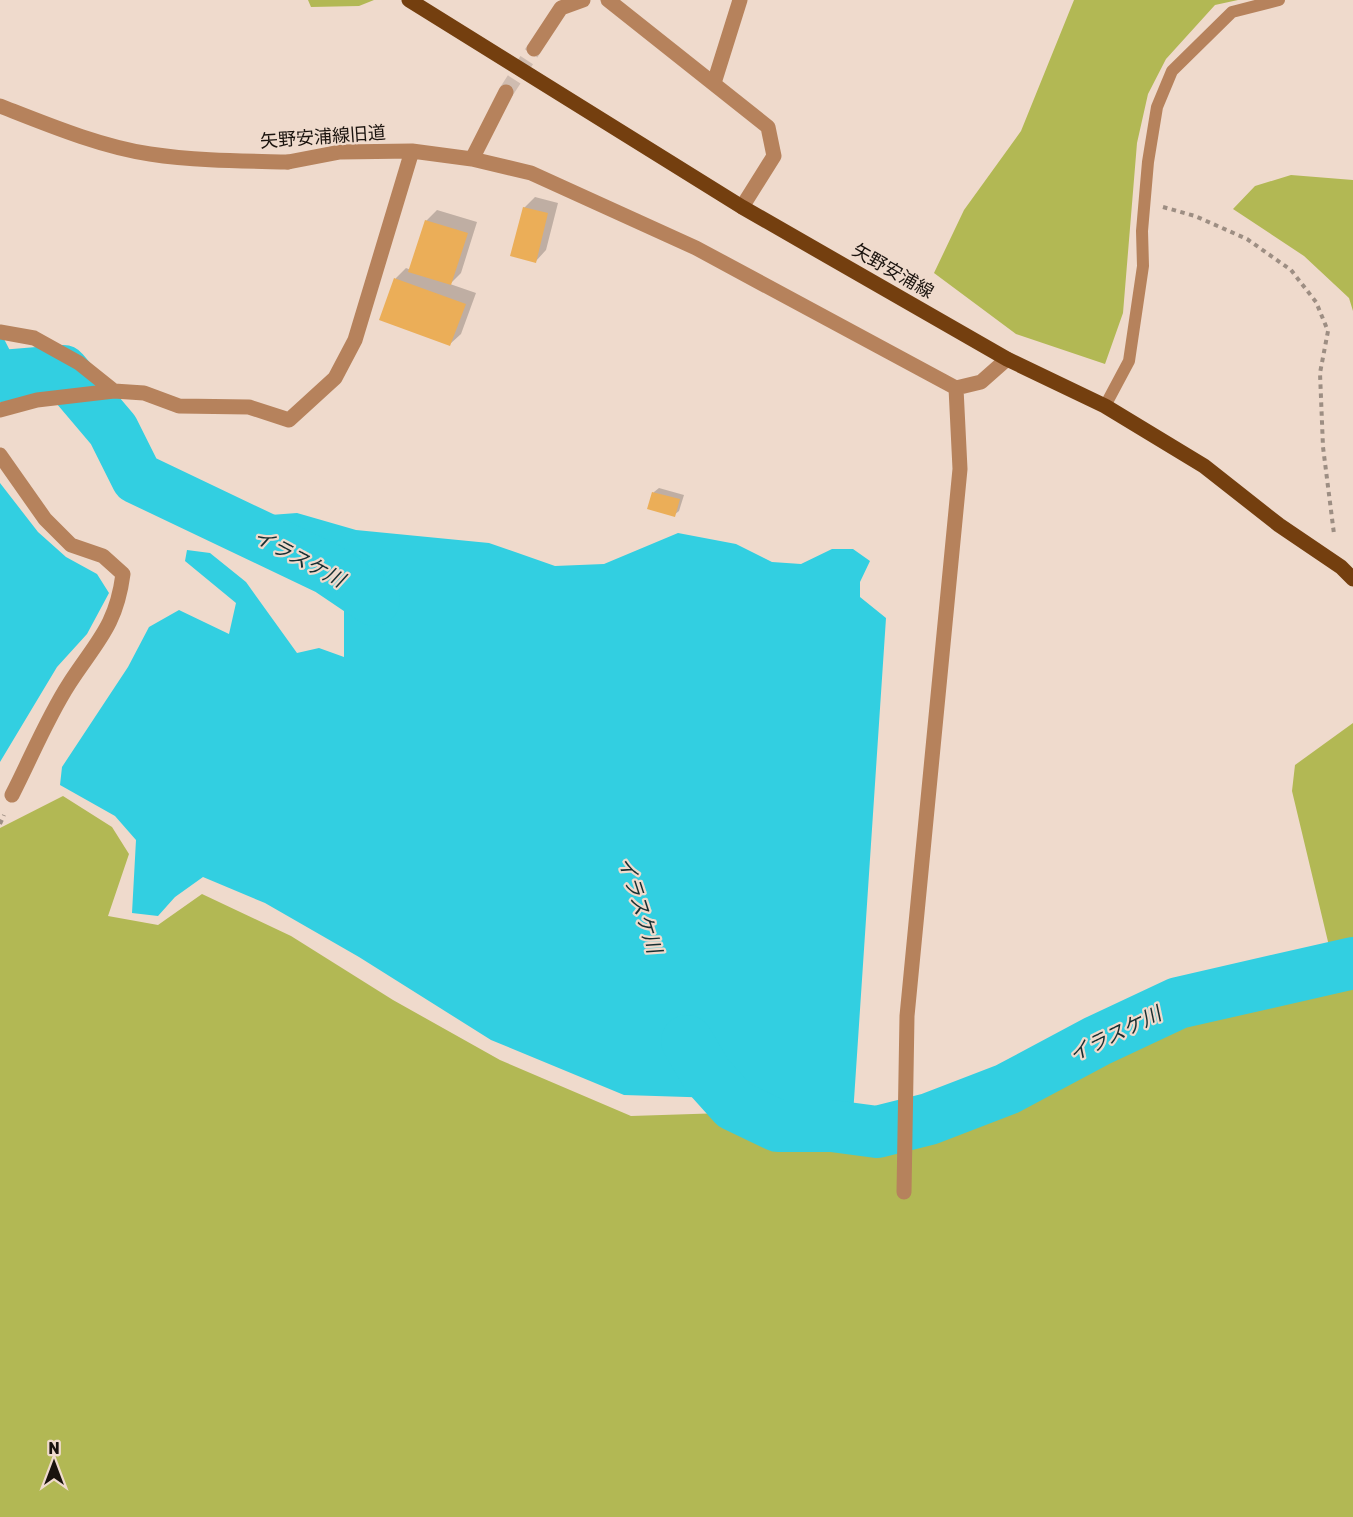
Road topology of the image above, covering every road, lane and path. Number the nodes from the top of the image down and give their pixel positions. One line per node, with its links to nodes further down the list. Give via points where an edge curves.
1 (409, 0): 13 (main road, 矢野安浦線)
2 (583, 0): 6 (street, via 561,8)
3 (608, 0): 7 (street)
4 (741, 0): 7 (street)
5 (1279, 0): 12 (lane, via 1232,12 1172,71 1157,106)
6 (534, 49)
7 (714, 83): 13 (street, via 768,127 774,156)
8 (506, 92): 11 (street)
9 (0, 106): 10 (street, 矢野安浦線旧道, via 62,130 148,154 288,162 340,152)
10 (412, 151): 11 (street, 矢野安浦線旧道); 17 (street, via 355,340 335,378 289,420 249,407 179,406 144,393)
11 (472, 159): 16 (street, 矢野安浦線旧道, via 531,173 696,248)
12 (1144, 201): 18 (lane, via 1143,266 1129,362); 21 (path, via 1195,216 1247,239 1291,270 1316,302 1328,331 1320,373 1323,447 1332,528)
13 (742, 207): 15 (main road, 矢野安浦線)
14 (0, 332): 17 (street, via 34,338 80,363)
15 (1007, 359): 16 (street, via 981,382); 18 (main road, 矢野安浦線)
16 (956, 388): 24 (street, via 960,469 907,1016)
17 (114, 391): 19 (street, via 14,404)
18 (1105, 406): 21 (main road, 矢野安浦線, via 1204,466)
19 (0, 410)
20 (0, 455): 23 (street, via 45,519 71,545 104,556 123,574 119,602 101,640 68,685)
21 (1341, 567): 22 (main road, 矢野安浦線)
22 (1353, 579)
23 (12, 795)
24 (904, 1192)

